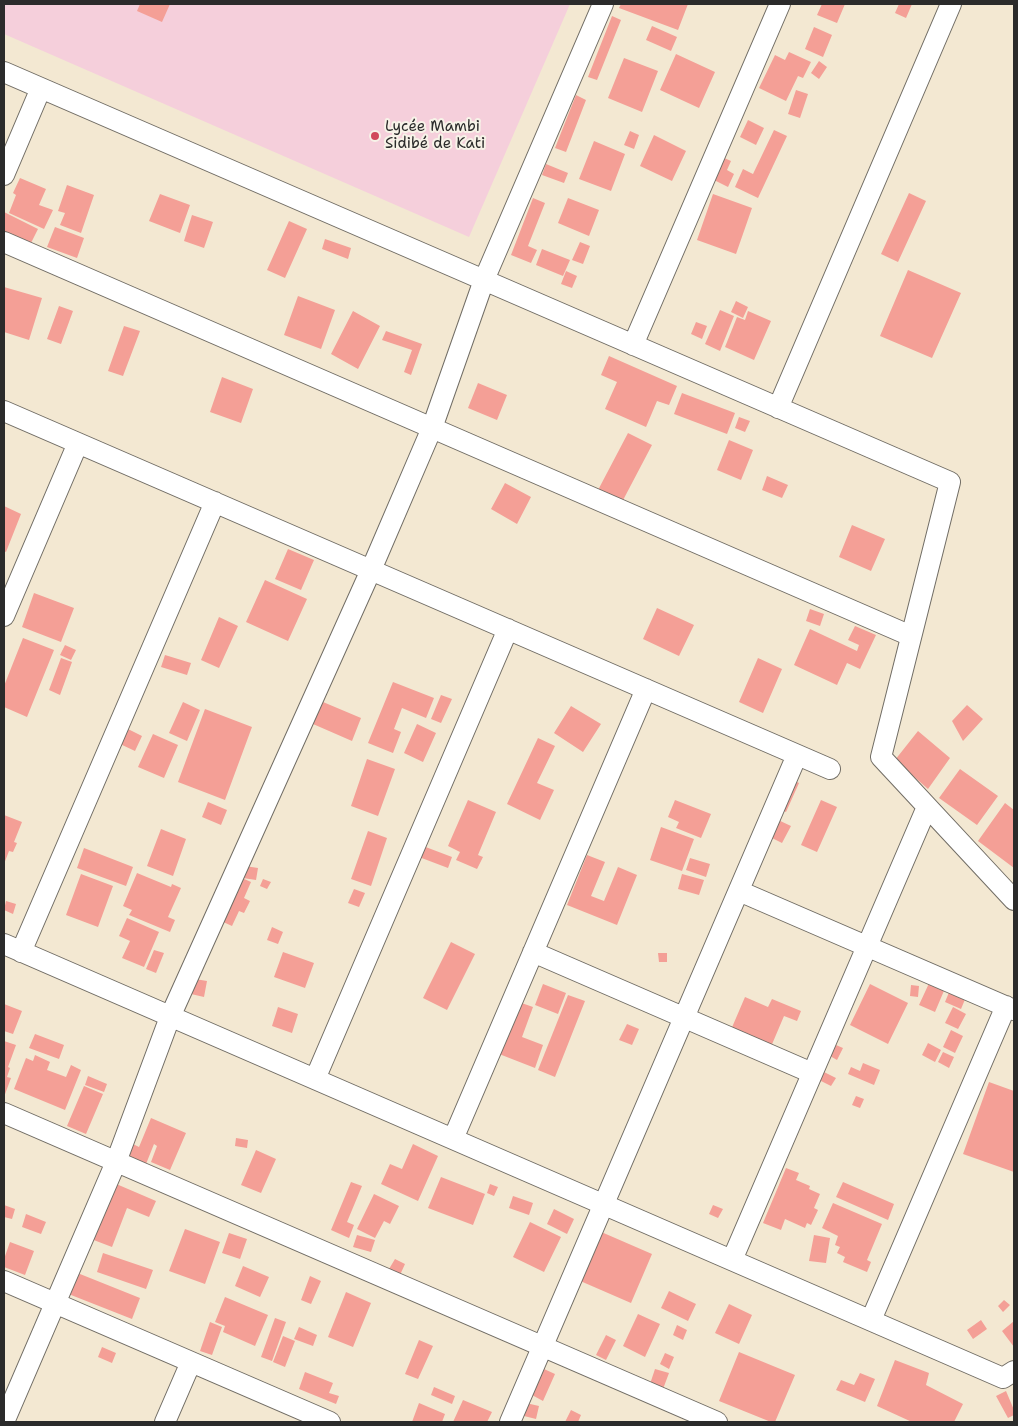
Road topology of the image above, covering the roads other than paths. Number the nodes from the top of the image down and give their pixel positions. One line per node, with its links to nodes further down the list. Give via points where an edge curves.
1 (603, 4): 8 (street)
2 (780, 4): 9 (street)
3 (951, 4): 10 (street)
4 (4, 72): 5 (street)
5 (41, 88): 6 (street); 8 (street)
6 (4, 175)
7 (4, 242): 12 (street)
8 (485, 281): 9 (street); 12 (street)
9 (633, 345): 10 (street)
10 (778, 408): 18 (street, via 950,482)
11 (4, 410): 13 (street)
12 (432, 428): 15 (street); 18 (street)
13 (78, 443): 14 (street); 16 (street)
14 (215, 502): 15 (street); 26 (street)
15 (371, 570): 17 (street); 29 (street)
16 (6, 605)
17 (508, 629): 19 (street); 32 (street)
18 (911, 636): 22 (street, via 881,757)
19 (646, 689): 20 (street); 27 (street)
20 (797, 755): 21 (street); 23 (street)
21 (830, 769)
22 (926, 807): 24 (street); 25 (street)
23 (739, 891): 25 (street); 30 (street)
24 (1014, 900)
25 (867, 946): 28 (street); 31 (street)
26 (13, 948): 29 (street)
27 (533, 952): 30 (street); 34 (street)
28 (1010, 1008): 40 (street)
29 (170, 1017): 32 (street); 35 (street)
30 (684, 1018): 31 (street); 36 (street)
31 (812, 1073): 37 (street)
32 (315, 1079): 34 (street)
33 (4, 1113): 35 (street)
34 (452, 1139): 36 (street)
35 (116, 1162): 39 (street); 41 (street)
36 (604, 1204): 37 (street); 41 (street)
37 (732, 1260): 40 (street)
38 (4, 1281): 39 (street)
39 (56, 1303): 42 (street); 44 (street)
40 (871, 1320): 43 (street, via 1003,1378)
41 (543, 1347): 47 (street); 48 (street)
42 (191, 1362): 45 (street); 46 (street)
43 (1014, 1371)
44 (4, 1422)
45 (164, 1422)
46 (330, 1422)
47 (510, 1422)
48 (717, 1422)

